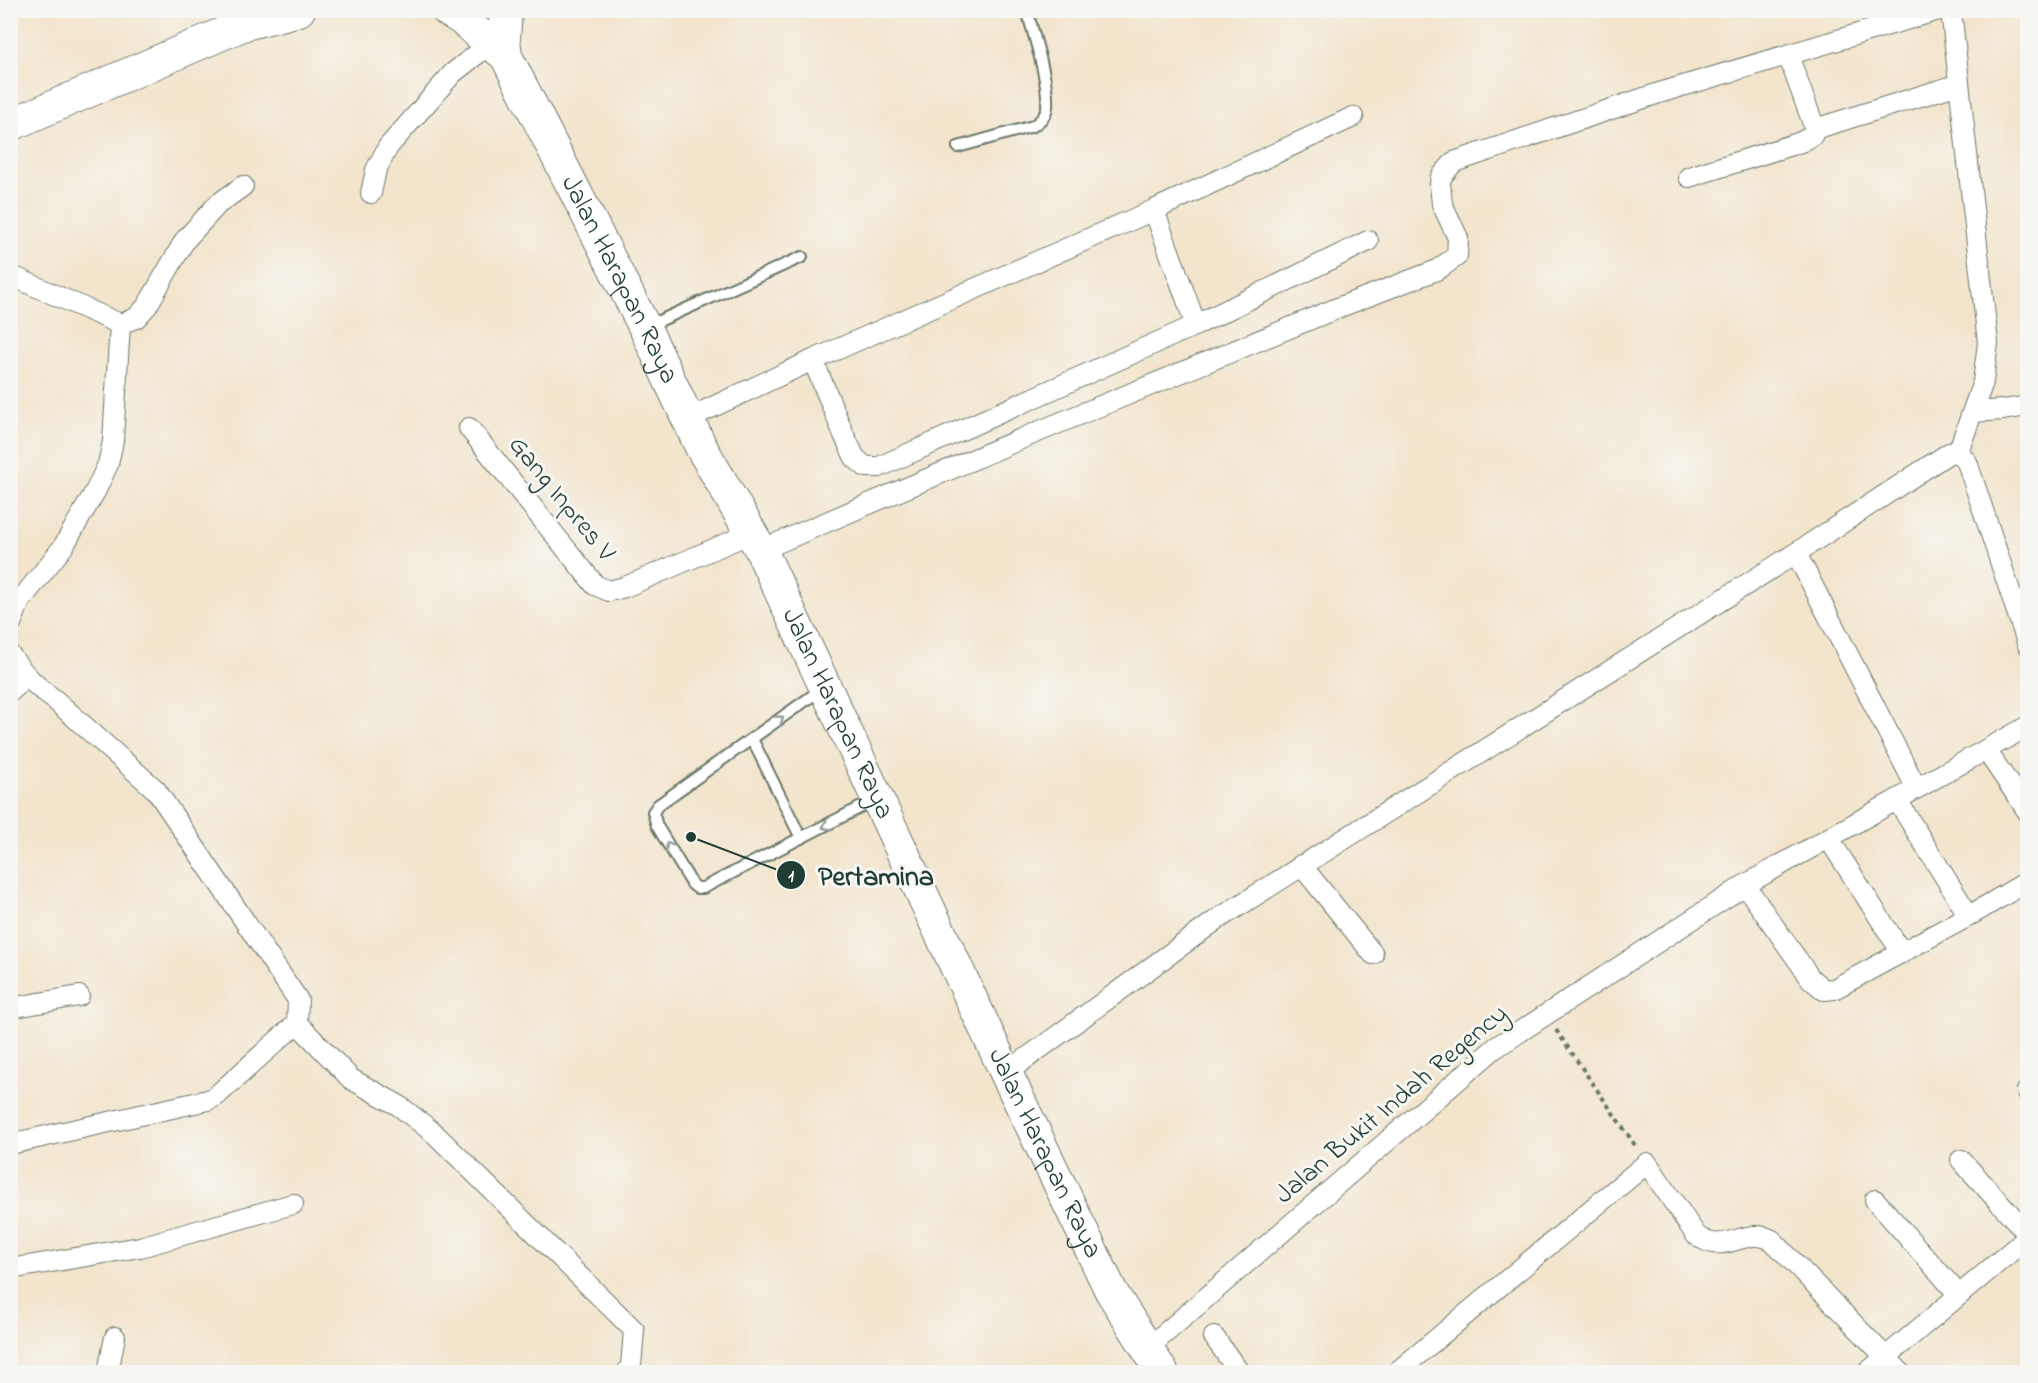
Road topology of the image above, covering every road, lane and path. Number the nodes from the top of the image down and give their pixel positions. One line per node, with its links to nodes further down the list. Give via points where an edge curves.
1 (298, 10): 11 (main road, via 244,24)
2 (447, 10): 7 (main road)
3 (506, 10): 7 (main road, via 504,39)
4 (1028, 10): 13 (lane, via 1045,83 1047,109 1042,119 1033,126)
5 (1939, 10): 8 (street)
6 (1951, 10): 9 (street)
7 (498, 50): 16 (street, via 453,73 388,147 376,170); 23 (main road, Jalan Harapan Raya)
8 (1788, 56): 12 (street); 30 (street, Gang Inpres V, via 1659,93 1454,162 1441,177 1442,204 1458,238 1457,256 1437,270)
9 (1959, 84): 12 (street); 26 (street, via 1988,343 1983,381)
10 (1353, 117): 17 (street)
11 (10, 125)
12 (1815, 129): 14 (street, via 1812,136 1801,142)
13 (958, 147)
14 (1689, 177)
15 (243, 186): 21 (street, via 218,204 185,240 147,306 136,318)
16 (371, 193)
17 (1154, 210): 22 (street); 24 (street)
18 (1368, 241): 22 (street)
19 (802, 257): 23 (lane)
20 (10, 274): 21 (street)
21 (120, 324): 32 (street, via 113,441 108,464 63,547 20,601)
22 (1196, 325): 24 (street, via 879,466 866,467 855,458)
23 (645, 328): 27 (main road, Jalan Harapan Raya)
24 (813, 360): 27 (street)
25 (2028, 406): 26 (street)
26 (1972, 412): 29 (street)
27 (687, 419): 30 (main road, Jalan Harapan Raya)
28 (470, 428): 30 (street, Gang Inpres V, via 595,585 609,591)
29 (1958, 452): 31 (street, via 1943,456); 33 (street, via 1967,462)
30 (756, 541): 36 (main road, Jalan Harapan Raya)
31 (1796, 553): 41 (street); 47 (street)
32 (10, 626)
33 (2028, 645)
34 (10, 655): 35 (street)
35 (26, 677): 37 (street); 56 (street, via 156,790 298,1000)
36 (825, 686): 39 (lane, one-way to 36); 42 (main road, Jalan Harapan Raya)
37 (10, 692)
38 (2028, 726): 40 (street, Jalan Bukit Indah Regency)
39 (752, 739): 45 (lane); 45 (lane, one-way to 39, via 697,888 657,826 653,812 658,805)
40 (1986, 750): 41 (street, Jalan Bukit Indah Regency); 44 (street)
41 (1916, 788): 43 (street, Jalan Bukit Indah Regency)
42 (878, 799): 45 (lane, one-way to 45); 57 (main road, Jalan Harapan Raya)
43 (1897, 800): 46 (street, Jalan Bukit Indah Regency); 50 (street)
44 (2028, 812)
45 (801, 838)
46 (1829, 839): 49 (street, Jalan Bukit Indah Regency); 51 (street)
47 (1301, 865): 52 (street); 57 (street, via 1182,943)
48 (2028, 880): 50 (street)
49 (1745, 885): 51 (street, via 1811,979 1824,990 1834,989); 55 (street, Jalan Bukit Indah Regency)
50 (1969, 916): 51 (street)
51 (1902, 953)
52 (1372, 954)
53 (79, 996): 54 (street)
54 (10, 1008)
55 (1545, 1015): 60 (path); 69 (street, Jalan Bukit Indah Regency, via 1495,1048)
56 (297, 1023): 58 (street, via 223,1091 208,1100); 71 (street, via 351,1079 398,1105 434,1133 634,1330)
57 (1006, 1073): 69 (main road, Jalan Harapan Raya, via 1112,1291)
58 (10, 1144)
59 (1961, 1160): 63 (street)
60 (1647, 1163): 68 (street, via 1704,1242 1728,1243 1763,1235 1772,1240); 73 (street)
61 (1875, 1200): 65 (street)
62 (293, 1204): 64 (street, via 140,1247)
63 (2028, 1236): 65 (street)
64 (10, 1269)
65 (1959, 1295): 68 (street)
66 (115, 1337): 70 (street)
67 (1214, 1337): 72 (street)
68 (1885, 1356): 74 (street); 75 (street)
69 (1155, 1360)
70 (108, 1372)
71 (627, 1372)
72 (1239, 1372)
73 (1397, 1372)
74 (1868, 1372)
75 (1900, 1372)

